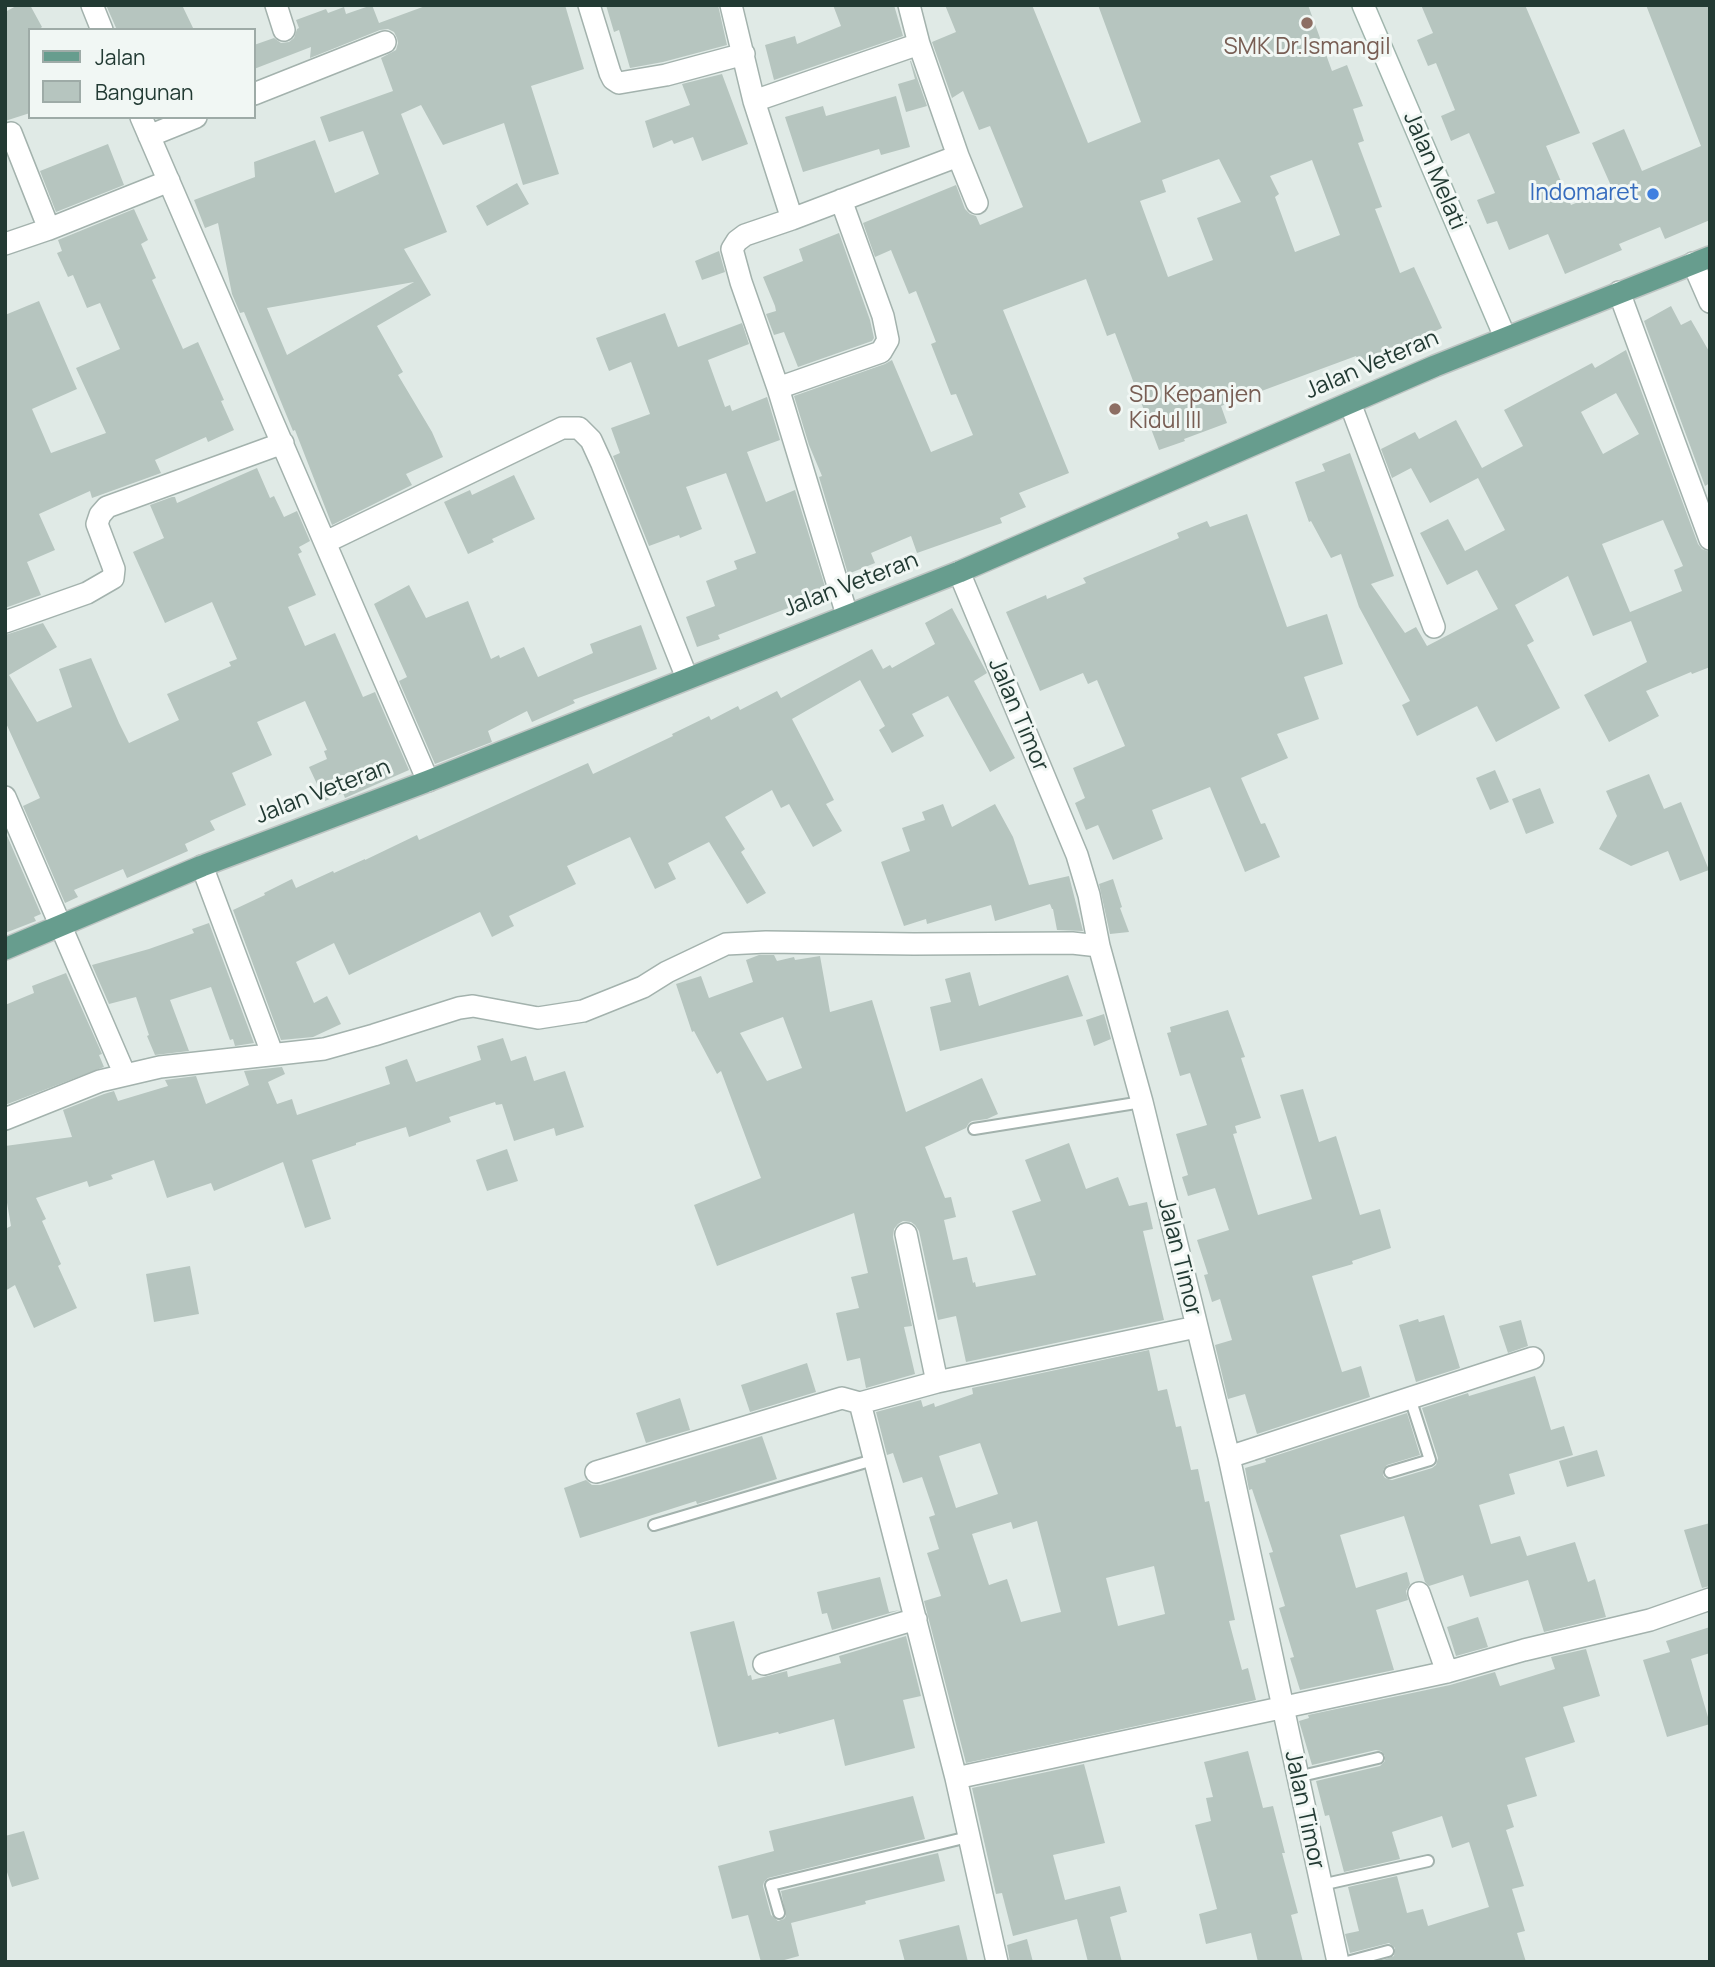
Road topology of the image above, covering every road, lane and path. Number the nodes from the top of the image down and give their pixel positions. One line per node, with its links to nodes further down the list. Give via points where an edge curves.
1 (92, 5): 7 (street)
2 (276, 5): 8 (street)
3 (589, 5): 11 (street, via 610,73 619,83)
4 (731, 5): 11 (street)
5 (909, 5): 10 (street)
6 (1363, 5): 27 (street, Jalan Melati)
7 (101, 28)
8 (284, 30)
9 (385, 42): 12 (street)
10 (919, 44): 13 (street); 17 (street)
11 (744, 54): 13 (street)
12 (256, 93)
13 (754, 101): 21 (street)
14 (186, 119): 15 (street)
15 (145, 127): 18 (street)
16 (11, 133): 22 (street)
17 (958, 156): 19 (street); 20 (street)
18 (169, 181): 22 (street); 30 (street)
19 (841, 200): 21 (street); 28 (street, via 888,340 881,352)
20 (977, 204)
21 (792, 219): 28 (street, via 746,235 732,249)
22 (49, 229): 23 (street)
23 (5, 244)
24 (1701, 260): 25 (main road, Jalan Veteran); 26 (street)
25 (1619, 292): 27 (main road, Jalan Veteran); 31 (street)
26 (1710, 302)
27 (1505, 337): 29 (main road, Jalan Veteran)
28 (778, 388): 34 (street)
29 (1350, 403): 33 (main road, Jalan Veteran); 36 (street)
30 (283, 443): 32 (street); 35 (street, via 107,507 97,524 114,569 113,578 87,593)
31 (1710, 540)
32 (326, 542): 37 (street, via 562,428 579,428 591,440 602,464); 38 (street)
33 (959, 572): 34 (main road, Jalan Veteran); 42 (street, Jalan Timor, via 1077,855)
34 (847, 615): 37 (main road, Jalan Veteran)
35 (5, 622)
36 (1434, 627)
37 (687, 678): 38 (main road, Jalan Veteran)
38 (428, 781): 40 (main road, Jalan Veteran)
39 (5, 797): 41 (street)
40 (202, 866): 41 (main road, Jalan Veteran); 44 (street)
41 (62, 926): 43 (main road, Jalan Veteran); 45 (street)
42 (1098, 941): 44 (street, via 726,944 643,987 583,1011 538,1018 473,1006 324,1049); 46 (street, Jalan Timor)
43 (5, 948)
44 (269, 1044): 45 (street)
45 (125, 1075): 47 (street)
46 (1142, 1102): 48 (lane); 50 (street, Jalan Timor)
47 (5, 1119)
48 (974, 1129)
49 (906, 1234): 52 (street)
50 (1196, 1327): 52 (street); 55 (street, Jalan Timor)
51 (1533, 1358): 53 (street)
52 (937, 1382): 54 (street)
53 (1410, 1398): 55 (street); 58 (lane, via 1430,1460)
54 (860, 1403): 56 (street); 57 (street, via 842,1398)
55 (1228, 1457): 65 (street, Jalan Timor)
56 (873, 1460): 59 (lane); 62 (street)
57 (596, 1472)
58 (1390, 1472)
59 (654, 1525)
60 (1419, 1593): 64 (street)
61 (1710, 1599): 64 (street, via 1650,1620)
62 (916, 1619): 63 (street); 68 (street)
63 (764, 1664)
64 (1447, 1672): 65 (street)
65 (1282, 1708): 67 (street, Jalan Timor); 68 (street)
66 (1378, 1758): 67 (lane)
67 (1297, 1777): 71 (street, Jalan Timor)
68 (956, 1778): 69 (street)
69 (968, 1837): 72 (lane, via 771,1885); 74 (street)
70 (1428, 1861): 71 (lane)
71 (1321, 1885): 75 (street, Jalan Timor)
72 (779, 1913)
73 (1388, 1951): 76 (lane)
74 (997, 1962)
75 (1338, 1962)
76 (1347, 1962)

